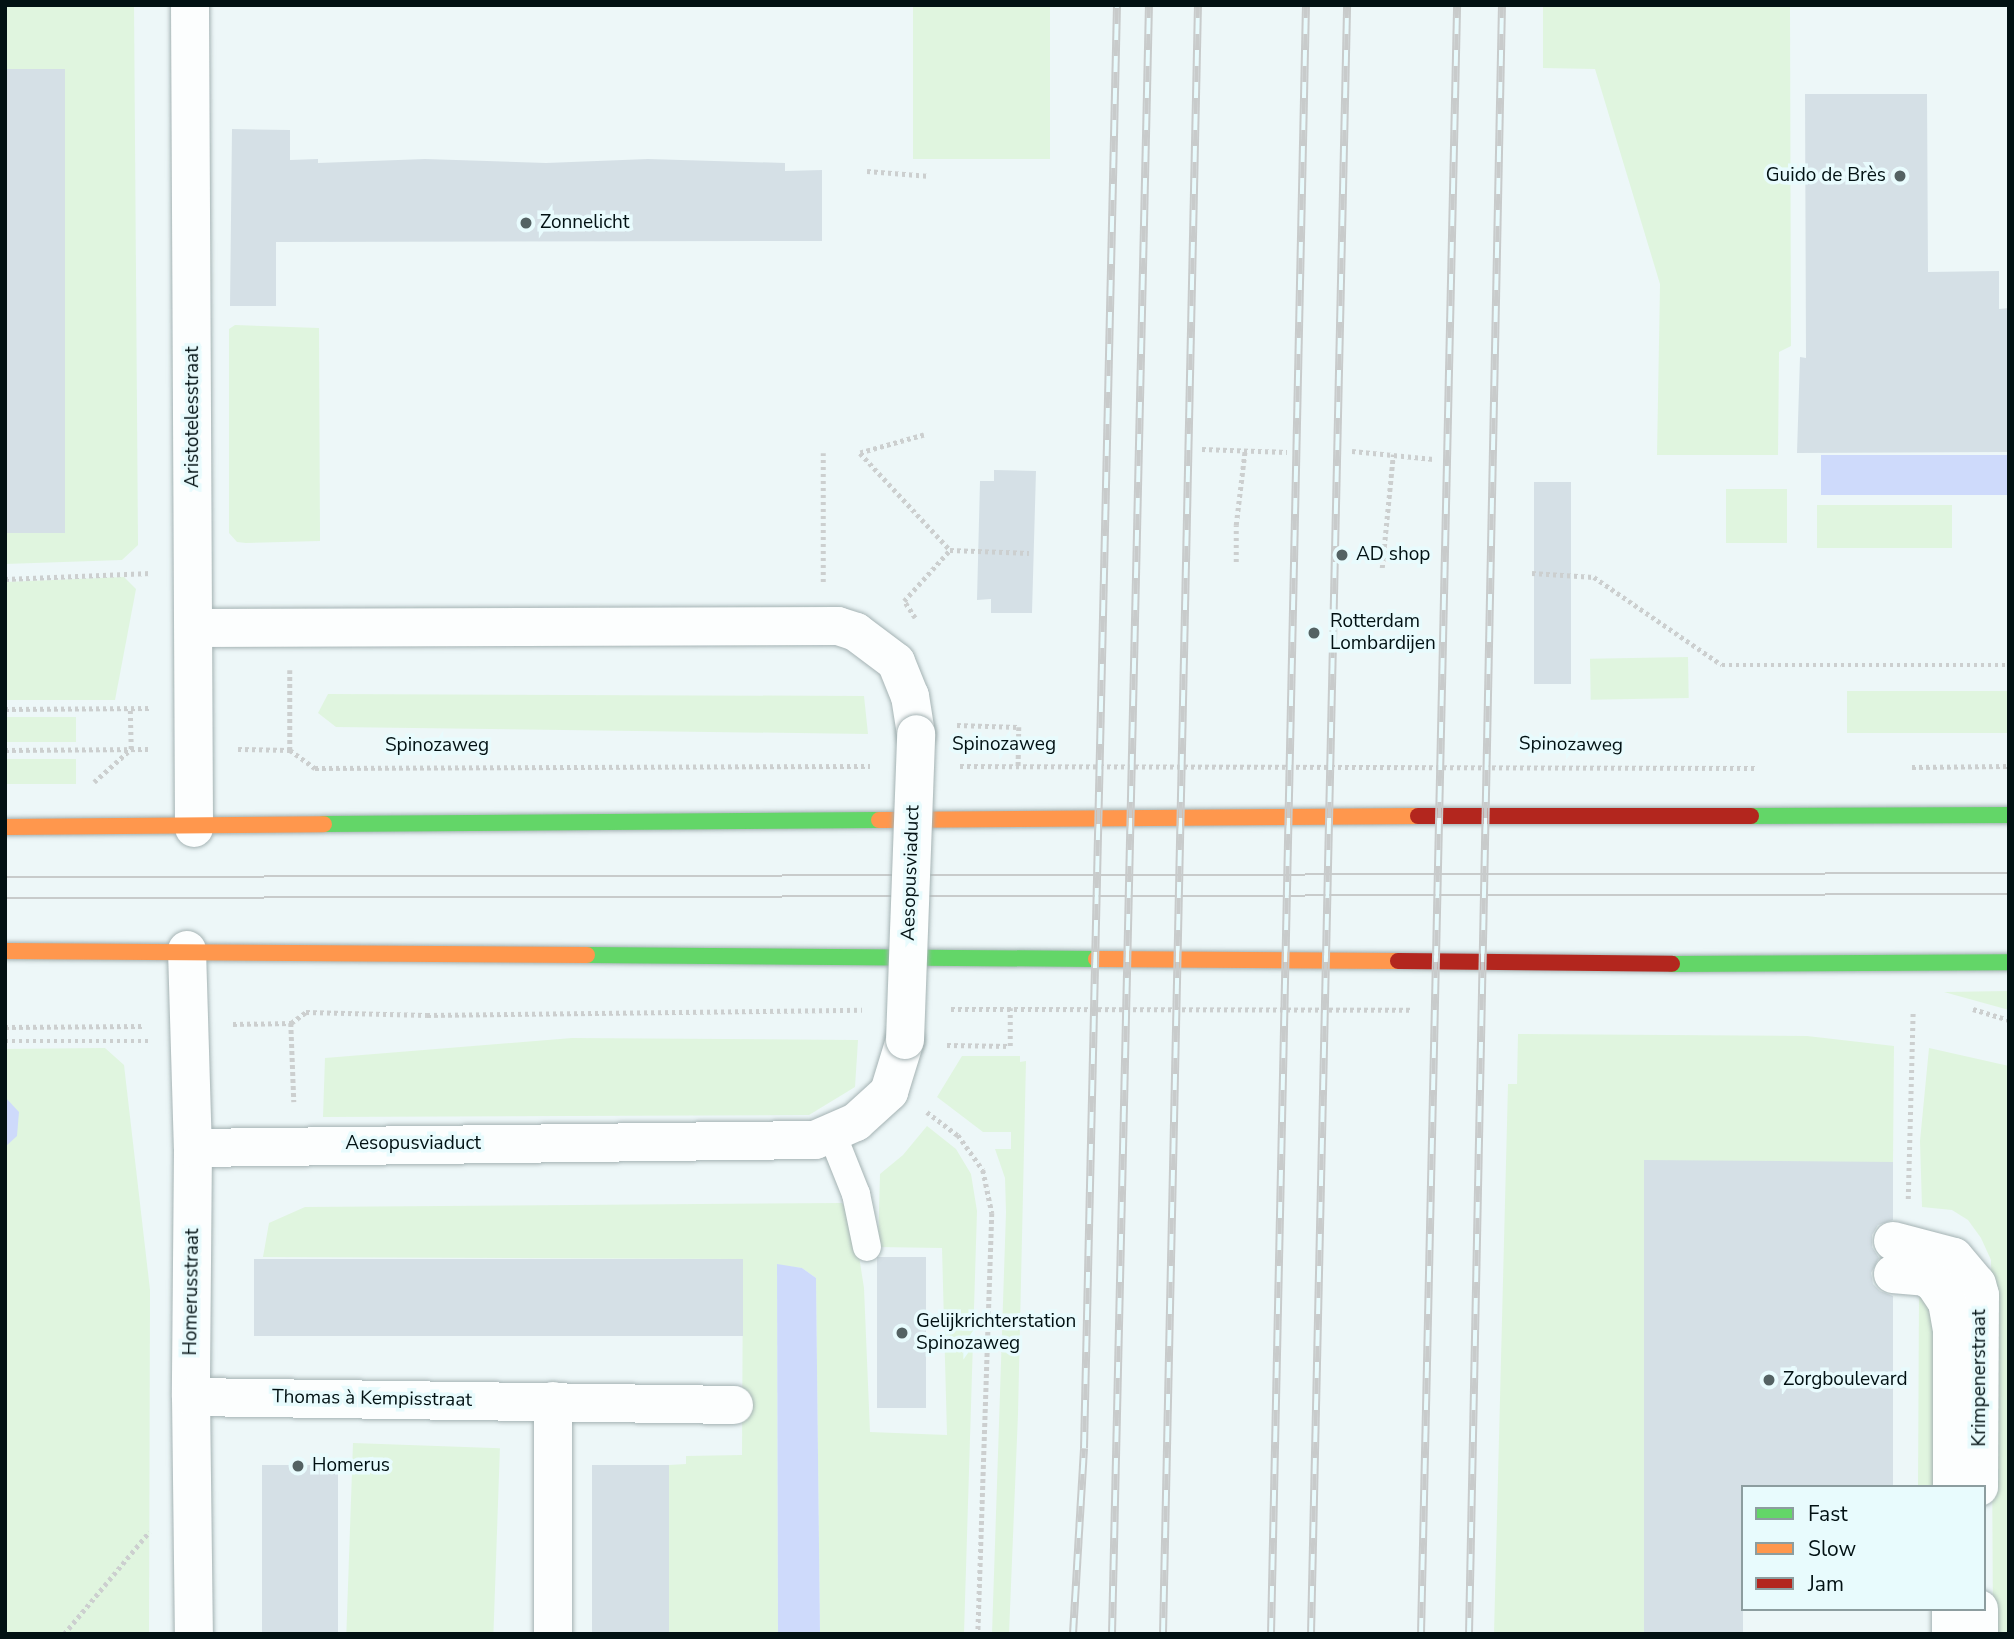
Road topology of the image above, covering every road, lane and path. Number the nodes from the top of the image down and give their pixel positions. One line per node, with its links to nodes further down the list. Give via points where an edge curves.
1 (190, 5): 16 (street, Aristotelesstraat)
2 (867, 171): 3 (path)
3 (930, 176)
4 (924, 435): 12 (path, via 860,453)
5 (1202, 449): 6 (path)
6 (1245, 450): 8 (path); 14 (path, via 1236,525)
7 (1352, 451): 10 (path)
8 (1287, 452)
9 (823, 453): 20 (path)
10 (1392, 455): 11 (path); 15 (path)
11 (1434, 458)
12 (950, 550): 13 (path); 19 (path)
13 (1029, 553)
14 (1237, 562)
15 (1382, 568)
16 (194, 571): 18 (path); 21 (street, Aristotelesstraat)
17 (1532, 573): 23 (path, via 1594,576 1722,666)
18 (5, 579)
19 (904, 601)
20 (821, 625): 22 (street, Aesopusviaduct); 58 (street, Aesopusviaduct, bridge, via 856,632 896,662 904,674 916,734 905,1040)
21 (194, 628): 22 (street, Aesopusviaduct); 24 (street, Aristotelesstraat)
22 (289, 628): 31 (path)
23 (2009, 664)
24 (192, 708): 26 (path); 29 (street, Aristotelesstraat)
25 (5, 709): 26 (path)
26 (130, 709): 28 (path)
27 (974, 726): 34 (path, via 1019,727)
28 (131, 749): 29 (path); 30 (path); 38 (path)
29 (192, 749): 31 (path); 41 (street, Aristotelesstraat)
30 (5, 750)
31 (290, 750): 32 (path, Spinozaweg, via 315,768)
32 (881, 766)
33 (950, 766): 34 (path, Spinozaweg)
34 (1018, 766): 37 (path, Spinozaweg)
35 (2009, 766): 36 (path)
36 (1900, 767)
37 (1764, 768)
38 (86, 789)
39 (2009, 815): 41 (main road, via 1196,817)
40 (5, 827): 41 (main road)
41 (194, 828)
42 (187, 950): 43 (main road); 44 (main road, via 1731,964); 55 (street, Homerusstraat)
43 (5, 951)
44 (2009, 962)
45 (1010, 1008): 46 (path); 49 (path); 57 (path, via 1010,1046)
46 (941, 1009)
47 (1960, 1009): 52 (path)
48 (871, 1010): 53 (path, via 306,1012)
49 (1413, 1010)
50 (1924, 1010): 51 (path)
51 (1899, 1011)
52 (2009, 1020)
53 (291, 1023): 55 (path); 60 (path)
54 (5, 1027): 55 (path)
55 (189, 1033): 56 (path); 61 (street, Homerusstraat)
56 (5, 1041)
57 (968, 1045)
58 (890, 1092): 59 (street, Aesopusviaduct, via 874,1109); 74 (path, via 958,1135 983,1170 992,1213)
59 (832, 1134): 60 (street, Aesopusviaduct, via 815,1140 774,1141); 62 (lane, via 856,1194)
60 (295, 1145): 61 (street, Aesopusviaduct)
61 (193, 1148): 63 (street, Homerusstraat)
62 (867, 1247)
63 (191, 1397): 64 (street, Thomas à Kempisstraat); 72 (street, Homerusstraat)
64 (552, 1401): 65 (street, Thomas à Kempisstraat); 73 (street)
65 (734, 1405)
66 (1952, 1485): 67 (street, Krimpenerstraat, via 1952,1331 1947,1302 1934,1283 1893,1257 1954,1258 1977,1284)
67 (1979, 1485)
68 (151, 1529): 71 (path)
69 (1951, 1611): 75 (street)
70 (1979, 1611): 76 (street)
71 (64, 1634)
72 (194, 1634)
73 (553, 1634)
74 (978, 1634)
75 (1951, 1634)
76 (1979, 1634)

